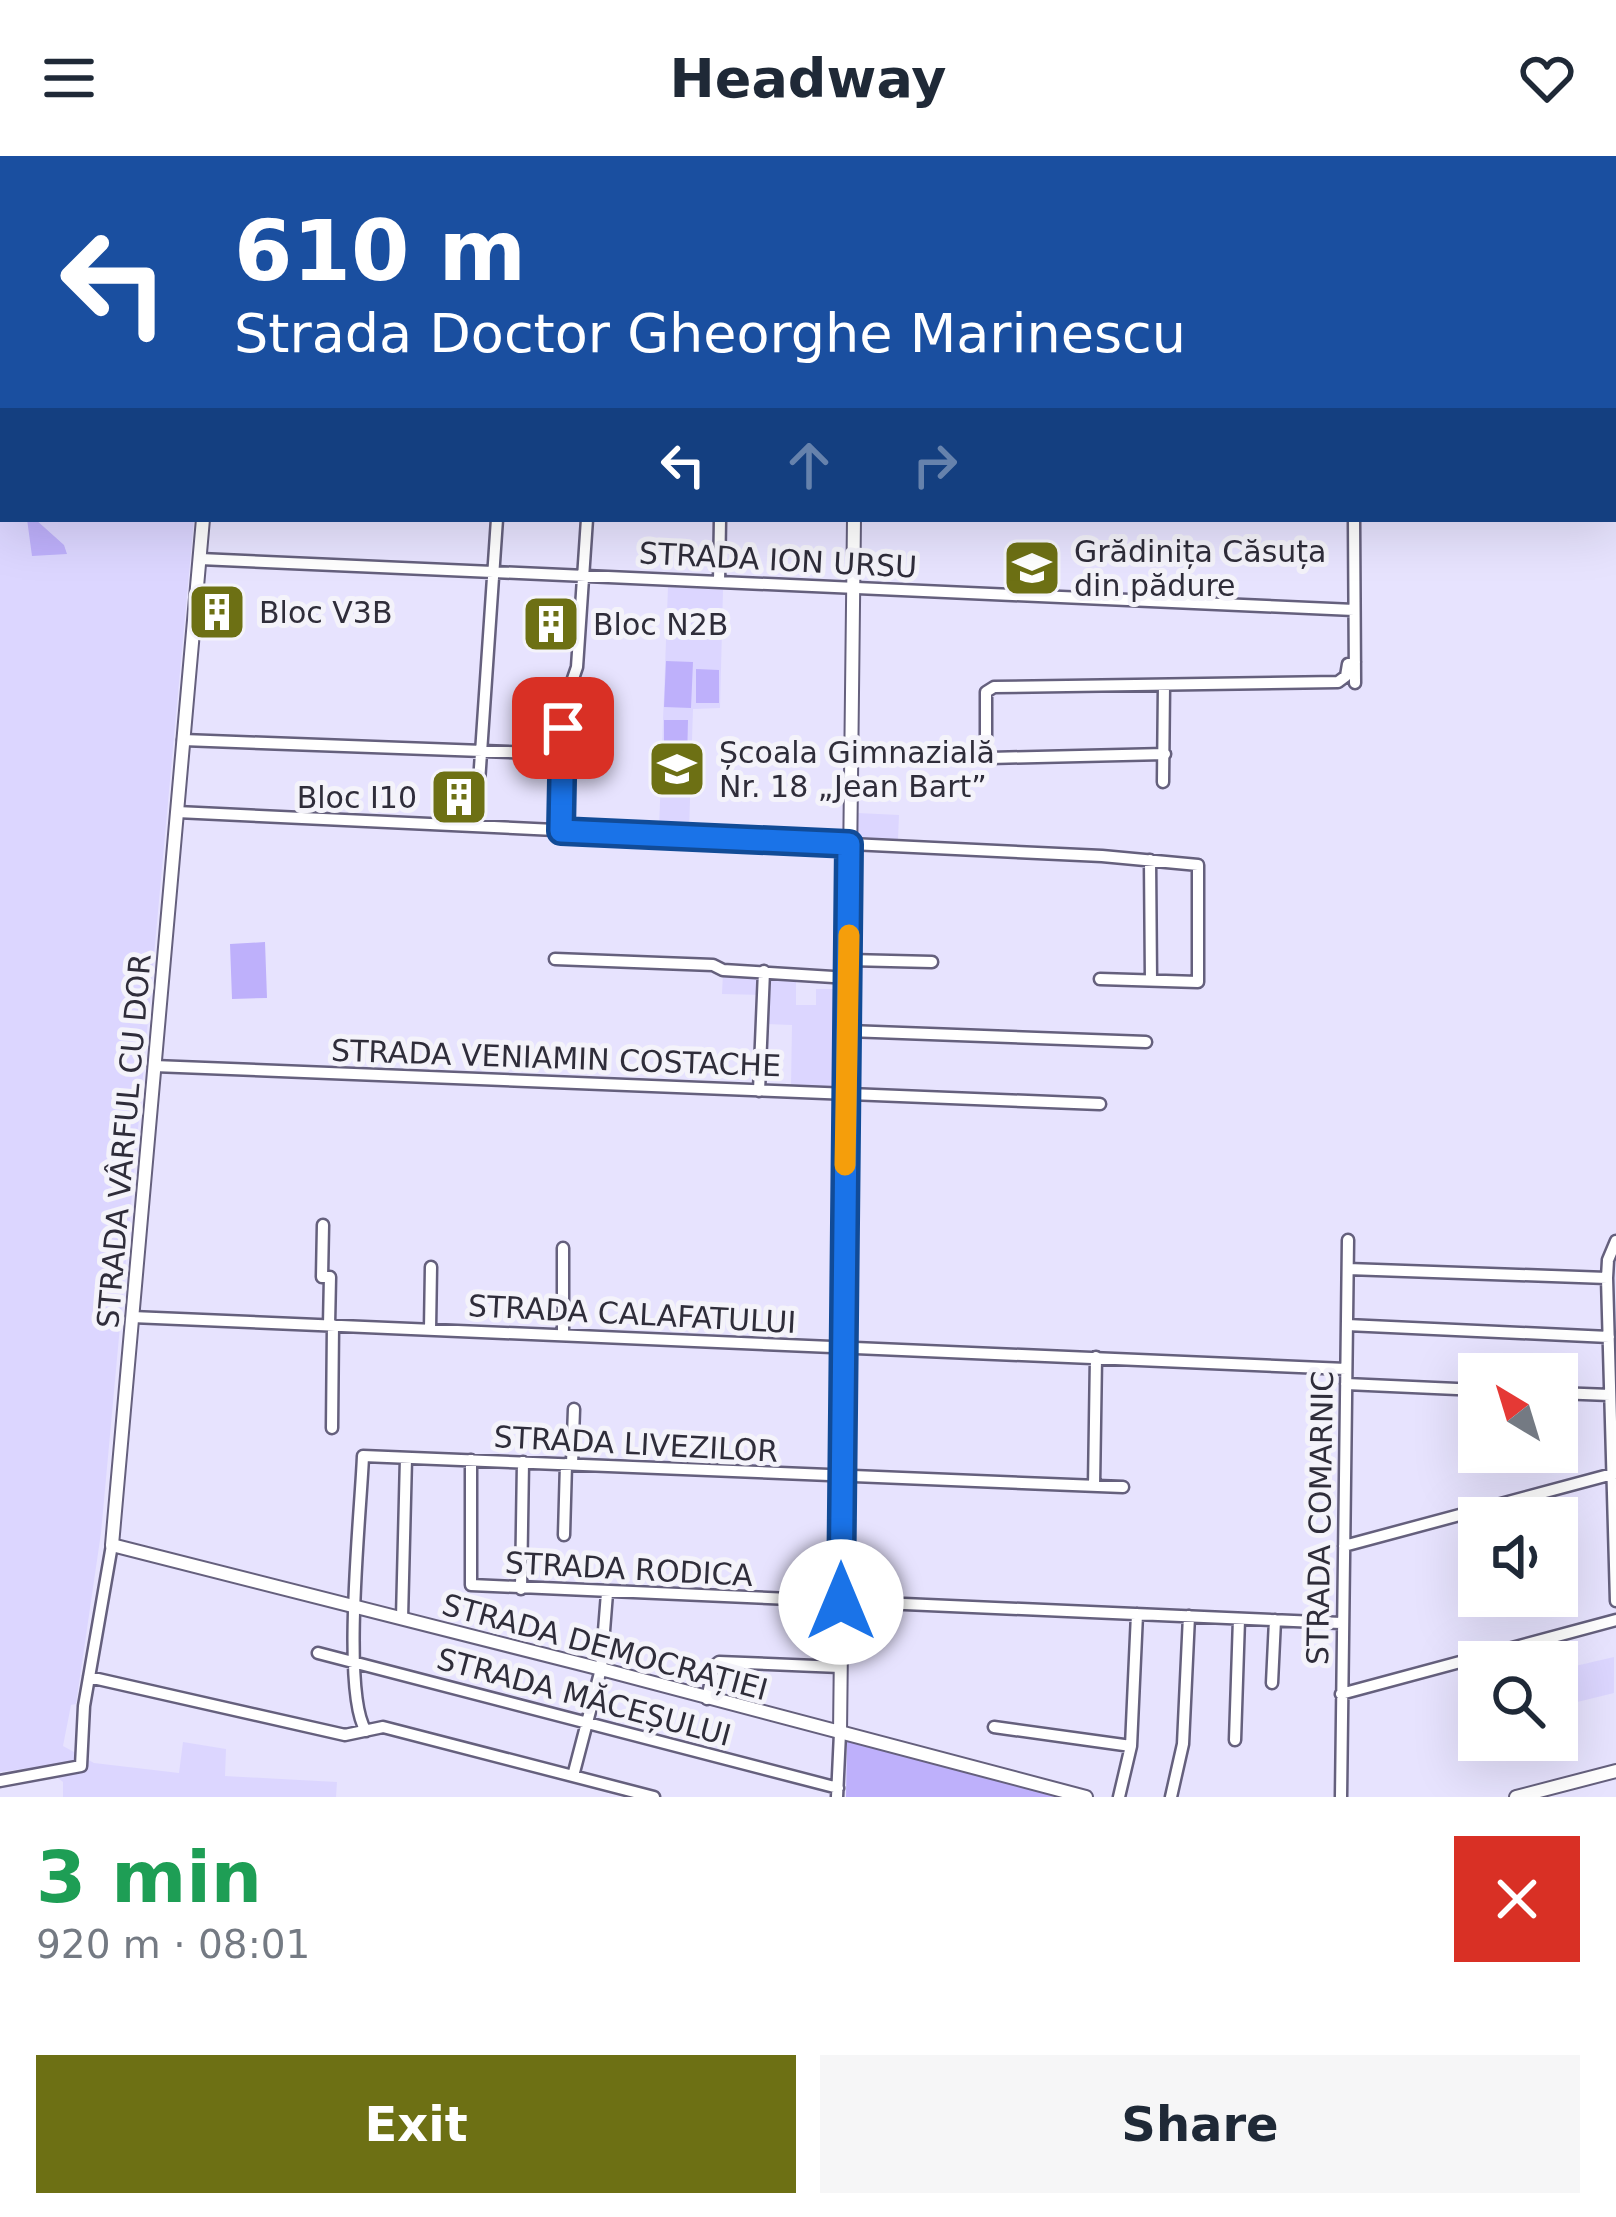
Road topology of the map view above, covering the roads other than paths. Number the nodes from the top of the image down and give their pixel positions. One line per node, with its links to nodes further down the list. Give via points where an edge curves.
1 (203, 522): 7 (street, STRADA VÂRFUL CU DOR)
2 (497, 522): 8 (street)
3 (587, 522): 9 (street)
4 (720, 522): 10 (street)
5 (854, 522): 11 (street)
6 (1354, 522): 12 (street)
7 (200, 559): 8 (street, STRADA ION URSU); 16 (street, STRADA VÂRFUL CU DOR)
8 (495, 572): 9 (street, STRADA ION URSU); 17 (street)
9 (584, 576): 10 (street, STRADA ION URSU); 18 (street)
10 (719, 582): 11 (street, STRADA ION URSU)
11 (852, 588): 12 (street, STRADA ION URSU); 24 (street)
12 (1354, 610): 13 (street)
13 (1355, 662): 14 (street); 15 (street, via 1338,682)
14 (1355, 683)
15 (1164, 686): 19 (street); 19 (street, via 994,687 986,692 986,753)
16 (184, 740): 17 (street); 21 (street, STRADA VÂRFUL CU DOR)
17 (482, 749): 18 (street); 22 (street)
18 (562, 754): 23 (street)
19 (1165, 754): 20 (street)
20 (1163, 782)
21 (177, 812): 22 (street); 35 (street, STRADA VÂRFUL CU DOR)
22 (476, 826): 23 (street)
23 (561, 831): 24 (street)
24 (849, 844): 25 (street); 27 (street)
25 (1150, 860): 32 (street); 32 (street, via 1198,865 1198,982)
26 (555, 958): 29 (street)
27 (849, 960): 28 (street); 30 (street)
28 (932, 962)
29 (764, 971): 30 (street); 36 (street)
30 (849, 978): 33 (street)
31 (1100, 979): 32 (street)
32 (1151, 981)
33 (848, 1031): 34 (street); 37 (street)
34 (1145, 1042)
35 (154, 1066): 36 (street, STRADA VENIAMIN COSTACHE); 46 (street, STRADA VÂRFUL CU DOR)
36 (759, 1090): 37 (street, STRADA VENIAMIN COSTACHE)
37 (846, 1094): 38 (street, STRADA VENIAMIN COSTACHE); 52 (street)
38 (1100, 1104)
39 (323, 1225): 47 (street)
40 (1348, 1240): 44 (street, STRADA COMARNIC)
41 (1616, 1241): 45 (street)
42 (563, 1248): 50 (street)
43 (431, 1267): 49 (street)
44 (1348, 1269): 45 (street); 48 (street, STRADA COMARNIC)
45 (1606, 1278): 51 (street)
46 (132, 1317): 47 (street, STRADA CALAFATULUI); 71 (street, STRADA VÂRFUL CU DOR)
47 (331, 1325): 49 (street, STRADA CALAFATULUI); 61 (street)
48 (1347, 1325): 51 (street); 54 (street, STRADA COMARNIC)
49 (430, 1329): 50 (street, STRADA CALAFATULUI)
50 (563, 1335): 52 (street, STRADA CALAFATULUI)
51 (1609, 1337): 55 (street)
52 (843, 1348): 53 (street, STRADA CALAFATULUI); 67 (street)
53 (1096, 1357): 54 (street, STRADA CALAFATULUI); 68 (street)
54 (1346, 1369): 56 (street, STRADA COMARNIC)
55 (1613, 1369): 59 (street)
56 (1346, 1384): 57 (street); 72 (street, STRADA COMARNIC)
57 (1458, 1389)
58 (1578, 1394): 59 (street)
59 (1610, 1395): 66 (street)
60 (574, 1409): 65 (street)
61 (332, 1428)
62 (406, 1458): 63 (street, STRADA LIVEZILOR); 77 (street, STRADA LIVEZILOR, via 363,1456); 80 (street)
63 (471, 1460): 64 (street, STRADA LIVEZILOR); 73 (street, STRADA RODICA, via 471,1586)
64 (523, 1462): 65 (street, STRADA LIVEZILOR); 73 (street)
65 (569, 1464): 67 (street, STRADA LIVEZILOR); 70 (street)
66 (1614, 1473): 72 (street); 75 (street)
67 (842, 1477): 68 (street, STRADA LIVEZILOR); 76 (street)
68 (1094, 1486): 69 (street, STRADA LIVEZILOR)
69 (1123, 1487)
70 (564, 1535)
71 (112, 1545): 77 (street, STRADA DEMOCRAȚIEI); 89 (street, STRADA VÂRFUL CU DOR)
72 (1344, 1546): 84 (street, STRADA COMARNIC)
73 (520, 1588): 74 (street, STRADA RODICA)
74 (607, 1593): 76 (street, STRADA RODICA); 88 (street)
75 (1616, 1601)
76 (841, 1602): 78 (street, STRADA RODICA); 87 (street)
77 (357, 1606): 80 (street, STRADA DEMOCRAȚIEI); 86 (street)
78 (1137, 1614): 79 (street, STRADA RODICA); 98 (street)
79 (1189, 1616): 81 (street, STRADA RODICA); 106 (street, via 1183,1744)
80 (402, 1618): 88 (street, STRADA DEMOCRAȚIEI)
81 (1239, 1619): 82 (street, STRADA RODICA); 97 (street)
82 (1275, 1620): 84 (street, STRADA RODICA); 90 (street)
83 (1616, 1620): 91 (street)
84 (1341, 1623): 91 (street, STRADA COMARNIC)
85 (318, 1653): 86 (street, STRADA MĂCEȘULUI)
86 (356, 1663): 93 (street, STRADA MĂCEȘULUI); 95 (street, via 357,1718)
87 (840, 1667): 92 (street, via 719,1662); 96 (street)
88 (602, 1669): 92 (street, STRADA DEMOCRAȚIEI); 93 (street)
89 (89, 1677): 95 (street, via 345,1735); 101 (street, STRADA VÂRFUL CU DOR, via 81,1766)
90 (1272, 1683)
91 (1341, 1694): 107 (street, STRADA COMARNIC)
92 (707, 1699): 96 (street, STRADA DEMOCRAȚIEI)
93 (588, 1723): 100 (street); 102 (street, STRADA MĂCEȘULUI)
94 (994, 1727): 98 (street)
95 (366, 1731): 100 (street, via 383,1727)
96 (840, 1733): 102 (street); 104 (street, STRADA DEMOCRAȚIEI)
97 (1235, 1740)
98 (1131, 1746): 105 (street)
99 (1616, 1771): 108 (street)
100 (573, 1776): 103 (street)
101 (0, 1781)
102 (837, 1792)
103 (654, 1797)
104 (1086, 1797)
105 (1118, 1797)
106 (1171, 1797)
107 (1341, 1797)
108 (1516, 1797)

